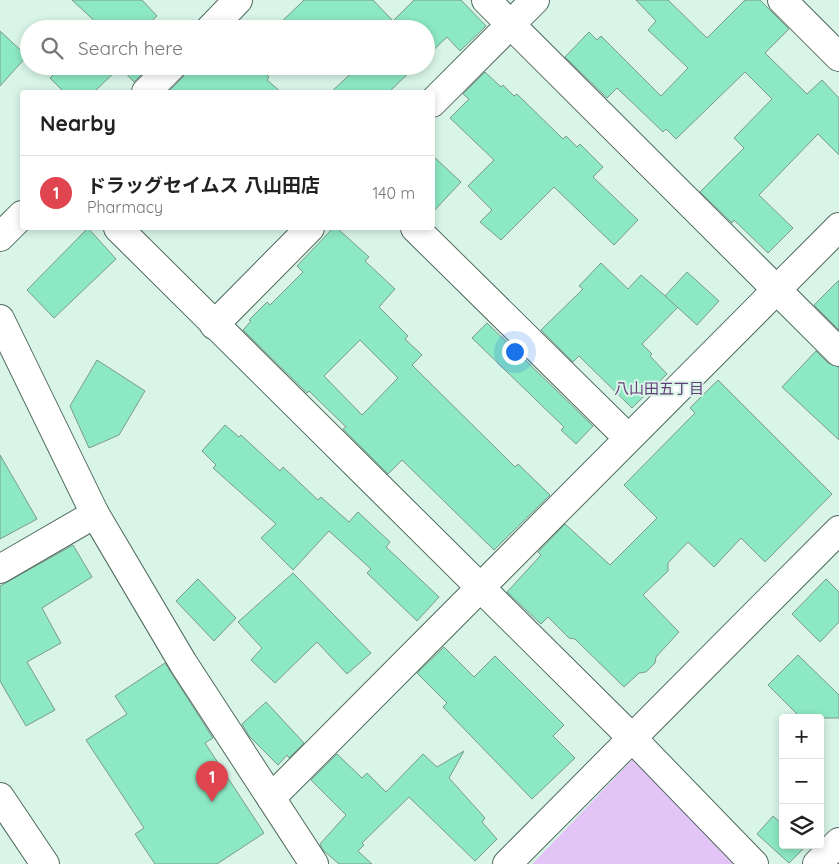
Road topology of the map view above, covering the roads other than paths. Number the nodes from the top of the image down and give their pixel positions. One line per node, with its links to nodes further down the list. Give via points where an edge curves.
1 (238, 0): 5 (street)
2 (486, 0): 6 (street)
3 (535, 0): 6 (street)
4 (782, 0): 7 (street)
5 (219, 20)
6 (510, 24): 10 (street); 17 (street)
7 (839, 57)
8 (163, 75): 9 (street)
9 (148, 90)
10 (435, 100)
11 (20, 217): 16 (street)
12 (839, 227): 17 (street)
13 (120, 230): 19 (street)
14 (308, 230): 19 (street)
15 (417, 230): 21 (street)
16 (0, 237)
17 (776, 290): 20 (street); 21 (street)
18 (0, 319): 22 (street)
19 (214, 325): 25 (street)
20 (839, 352)
21 (628, 438): 25 (street)
22 (95, 514): 24 (street); 28 (street, via 183,663)
23 (839, 530): 26 (street)
24 (0, 570)
25 (480, 589): 26 (street); 28 (street)
26 (631, 737): 32 (street); 33 (street)
27 (0, 797): 30 (street)
28 (271, 798): 31 (street)
29 (839, 842): 34 (street)
30 (45, 864)
31 (314, 864)
32 (507, 864)
33 (754, 864)
34 (817, 864)

